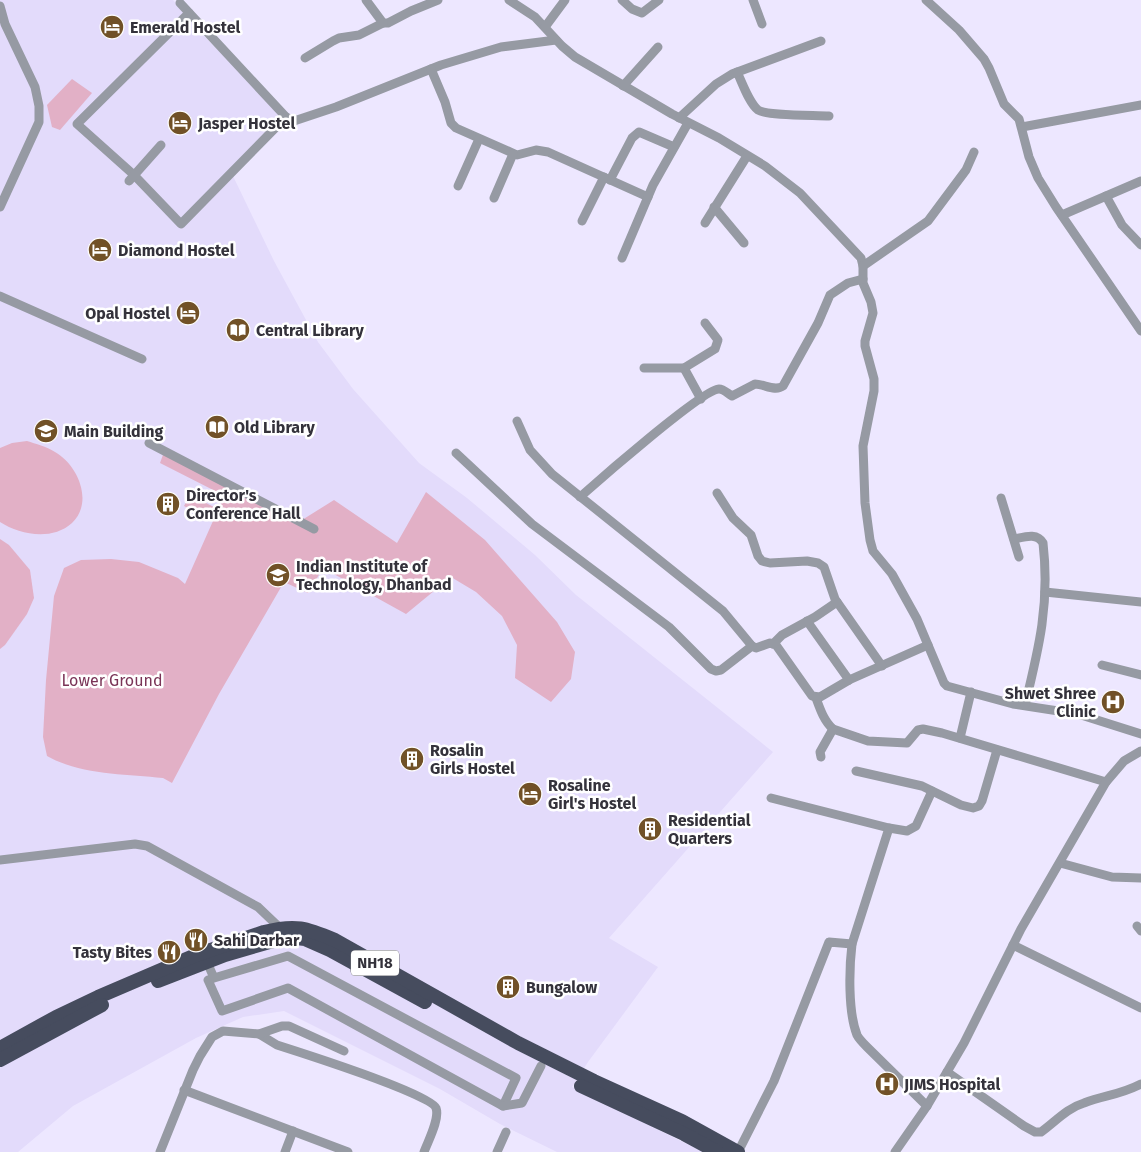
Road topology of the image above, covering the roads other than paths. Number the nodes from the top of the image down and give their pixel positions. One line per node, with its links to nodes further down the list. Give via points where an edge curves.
1 (4, 0): 11 (street)
2 (366, 0): 13 (street)
3 (438, 0): 13 (street)
4 (509, 0): 15 (street)
5 (565, 0): 15 (street)
6 (622, 0): 7 (street, via 642,13)
7 (659, 0)
8 (753, 0): 14 (street)
9 (926, 0): 28 (street, via 975,47 989,68 1004,104)
10 (180, 3): 12 (street)
11 (0, 6): 42 (street, via 5,24 35,87 39,106 39,122)
12 (189, 14): 25 (street); 35 (street, via 77,124)
13 (383, 23): 19 (street, via 359,35 333,41)
14 (762, 24)
15 (544, 27): 16 (street)
16 (556, 40): 20 (street, via 501,47); 22 (street, via 575,57)
17 (821, 41): 21 (street)
18 (658, 47): 22 (street)
19 (305, 58)
20 (431, 69): 25 (street, via 336,108 294,121); 29 (street, via 451,122 461,131)
21 (737, 72): 24 (street, via 753,105 765,113); 26 (street, via 716,84)
22 (623, 86): 26 (street)
23 (1141, 105): 28 (street)
24 (828, 116)
25 (286, 117): 35 (street, via 181,224)
26 (679, 118): 27 (street)
27 (688, 123): 31 (street); 34 (street)
28 (1022, 127): 44 (street, via 1038,178)
29 (479, 139): 33 (street); 38 (street)
30 (162, 145): 35 (street)
31 (674, 147): 36 (street, via 645,133 636,133); 40 (street)
32 (974, 152): 50 (street, via 966,170 928,221)
33 (513, 154): 36 (street, via 544,151); 41 (street)
34 (747, 156): 43 (street); 50 (street, via 800,194 858,254)
35 (131, 178)
36 (607, 179): 40 (street); 45 (street)
37 (1141, 181): 39 (street)
38 (458, 186)
39 (1106, 196): 44 (street); 48 (street, via 1122,225)
40 (648, 197): 49 (street)
41 (494, 198)
42 (0, 207)
43 (714, 207): 46 (street); 47 (street)
44 (1062, 216): 54 (street)
45 (582, 221)
46 (704, 223)
47 (744, 243)
48 (1141, 245)
49 (622, 258)
50 (863, 266): 51 (street)
51 (863, 279): 58 (street, via 848,283 830,295 783,386 755,384 732,396 720,389); 73 (street, via 872,305 864,346 874,379 863,446 864,503 870,540 873,552 892,574)
52 (0, 296): 55 (street)
53 (705, 323): 57 (street, via 718,340 717,346)
54 (1141, 332)
55 (142, 359)
56 (644, 368): 57 (street)
57 (684, 368): 58 (street)
58 (701, 399): 63 (street)
59 (517, 421): 63 (street, via 536,458)
60 (149, 443): 65 (street)
61 (456, 453): 74 (street, via 532,524 669,626 711,669 721,670)
62 (716, 493): 69 (street, via 733,518 751,535 762,561 818,563 827,571)
63 (580, 497): 74 (street, via 723,610)
64 (1001, 498): 66 (street)
65 (314, 528)
66 (1014, 539): 67 (street); 68 (street, via 1034,536 1041,539 1047,572)
67 (1019, 558)
68 (1046, 592): 70 (street); 81 (street, via 1043,629)
69 (837, 602): 71 (street); 76 (street)
70 (1141, 602)
71 (807, 621): 72 (street); 78 (street)
72 (773, 644): 74 (street, via 759,648); 80 (street)
73 (928, 645): 76 (street); 79 (street, via 944,683)
74 (752, 646)
75 (1102, 665): 77 (street)
76 (882, 666): 78 (street)
77 (1141, 674)
78 (849, 680): 80 (street)
79 (971, 692): 81 (street); 84 (street)
80 (816, 698): 82 (street)
81 (1025, 705): 83 (street, via 1078,714)
82 (833, 728): 84 (street, via 862,740 881,743 907,743 922,729); 87 (street, via 820,752)
83 (1141, 734)
84 (960, 738): 85 (street)
85 (997, 750): 89 (street); 90 (street, via 979,806 960,805)
86 (1141, 751): 89 (street, via 1124,761)
87 (821, 757)
88 (856, 771): 90 (street)
89 (1106, 782): 94 (street)
90 (932, 790): 92 (street, via 916,826 907,831)
91 (771, 798): 92 (street)
92 (889, 828): 97 (street)
93 (0, 860): 96 (street, via 135,844 147,846 258,908)
94 (1060, 863): 95 (street, via 1112,877); 98 (street)
95 (1141, 878)
96 (280, 928): 103 (highway, NH18, via 164,968 74,1008); 120 (highway, NH18, via 301,927 336,940 518,1043 594,1082 682,1121)
97 (852, 944): 111 (street, via 851,1011 858,1037); 120 (street, via 829,942 774,1080)
98 (1013, 945): 101 (street); 107 (street)
99 (207, 962): 100 (street); 105 (highway, NH18, via 92,1010); 106 (highway, NH18, via 274,940 287,937 305,939)
100 (214, 978): 110 (street, via 208,980 222,1011 288,988); 110 (street, via 288,956 516,1078)
101 (1141, 1008)
102 (259, 1034): 104 (street, via 289,1026); 109 (street, via 223,1031 212,1037); 117 (street, via 277,1045 400,1088 434,1105 436,1118)
103 (0, 1048)
104 (344, 1051)
105 (0, 1060)
106 (541, 1066): 110 (street, via 522,1102); 119 (highway, NH18)
107 (947, 1072): 108 (street, via 1035,1132 1041,1132 1084,1102 1119,1094); 111 (street)
108 (1141, 1084)
109 (184, 1090): 112 (street); 114 (street)
110 (503, 1106)
111 (927, 1106): 121 (street)
112 (293, 1131): 115 (street); 116 (street)
113 (506, 1132): 118 (street)
114 (160, 1152)
115 (285, 1152)
116 (348, 1152)
117 (424, 1152)
118 (497, 1152)
119 (718, 1152)
120 (738, 1152)
121 (895, 1152)

